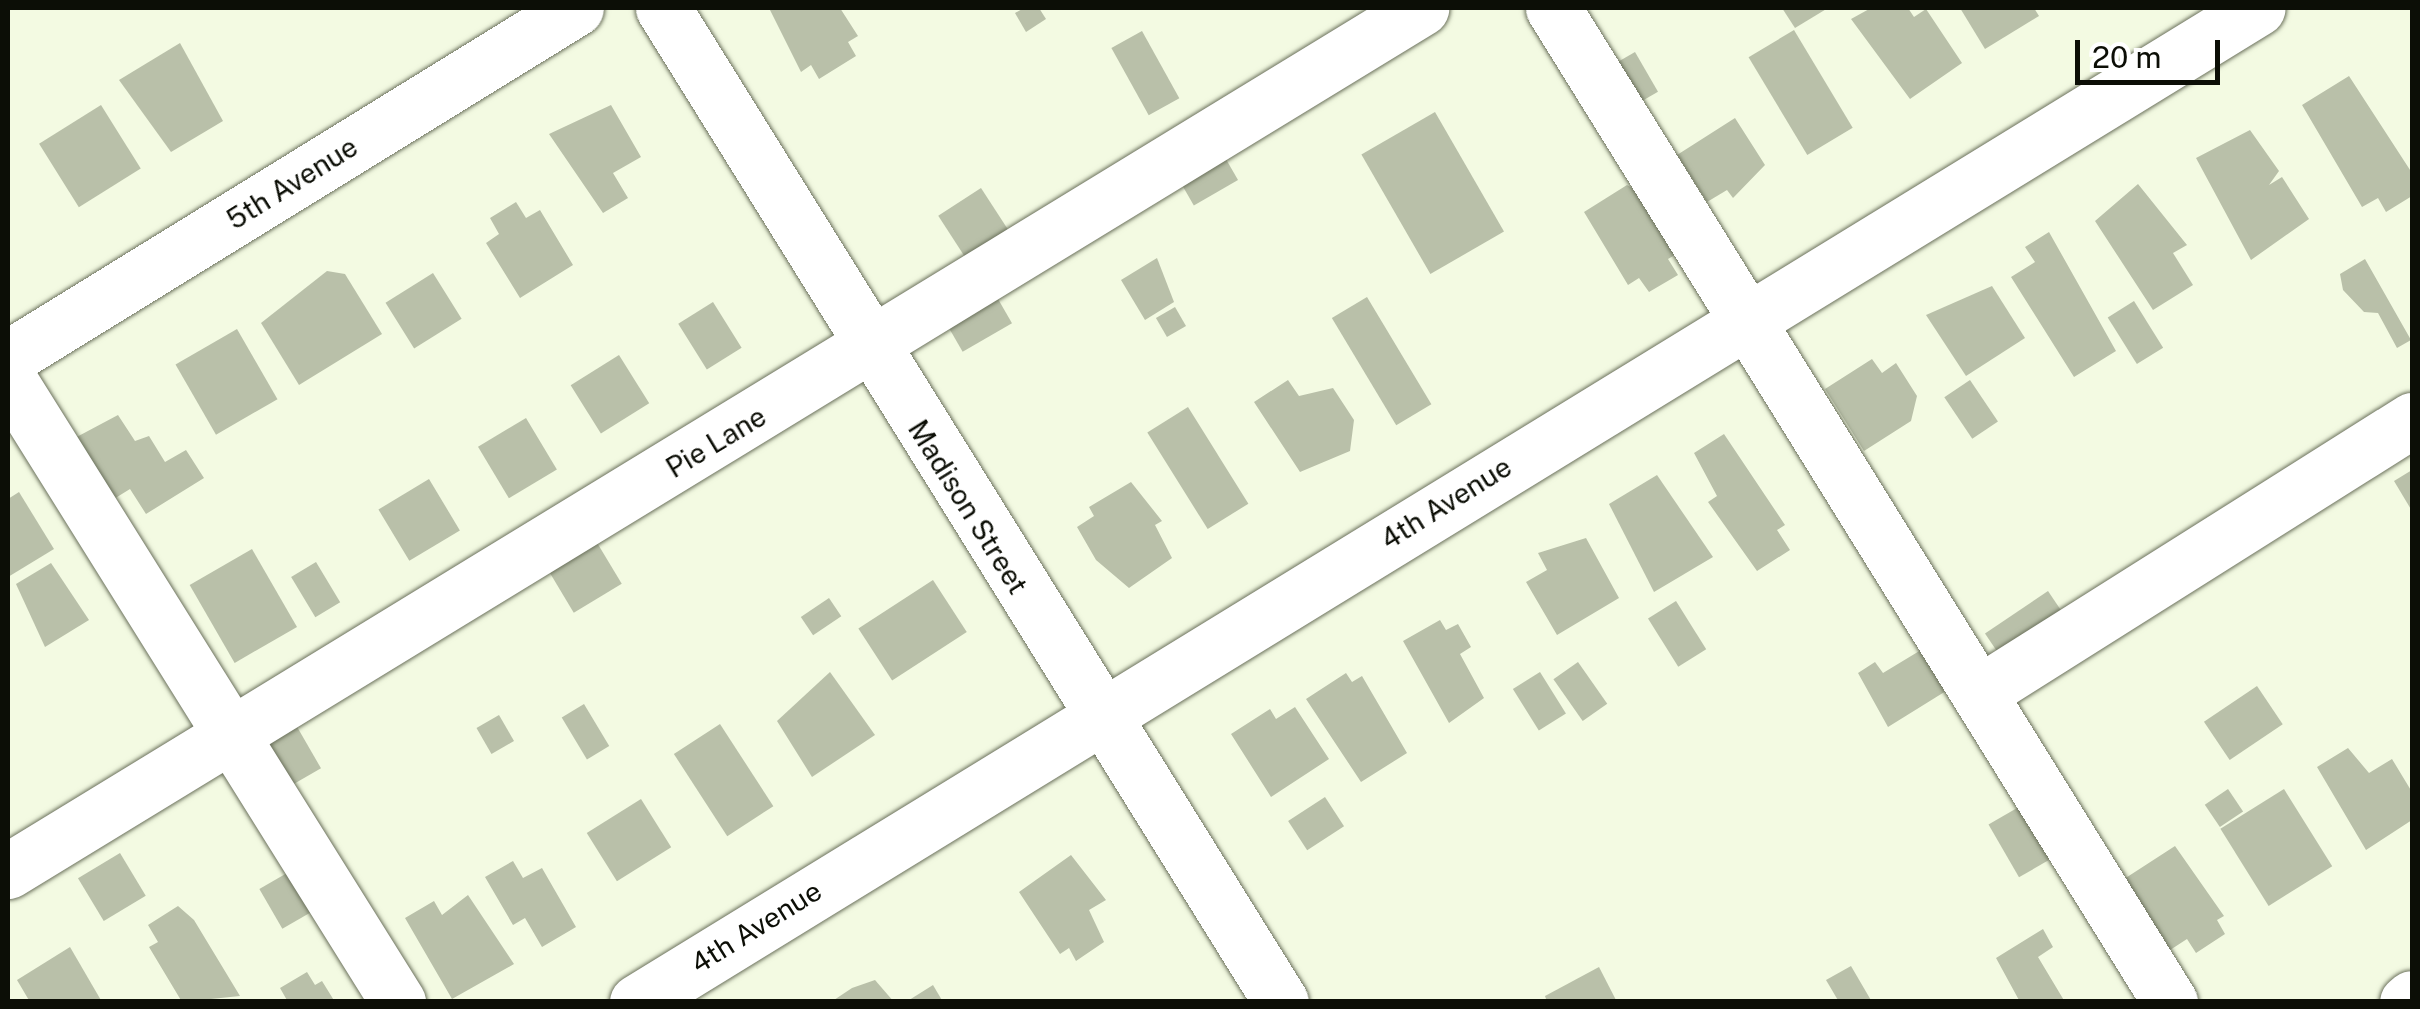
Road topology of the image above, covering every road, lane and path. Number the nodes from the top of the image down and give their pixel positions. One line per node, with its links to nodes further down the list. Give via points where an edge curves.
1 (576, 8): 8 (street, 5th Avenue)
2 (663, 8): 7 (street, Madison Street)
3 (1422, 8): 7 (street, Pie Lane)
4 (1554, 8): 6 (street)
5 (2258, 8): 6 (street, 4th Avenue)
6 (1744, 320): 11 (street); 12 (street, 4th Avenue)
7 (871, 350): 12 (street, Madison Street); 13 (street, Pie Lane)
8 (8, 358)
9 (8, 378): 13 (street)
10 (2412, 420): 11 (street)
11 (1979, 694): 18 (street)
12 (1097, 717): 16 (street, 4th Avenue); 17 (street, Madison Street)
13 (226, 734): 14 (street, Pie Lane); 15 (street)
14 (8, 871)
15 (398, 1002)
16 (636, 1002)
17 (1282, 1002)
18 (2170, 1002)

